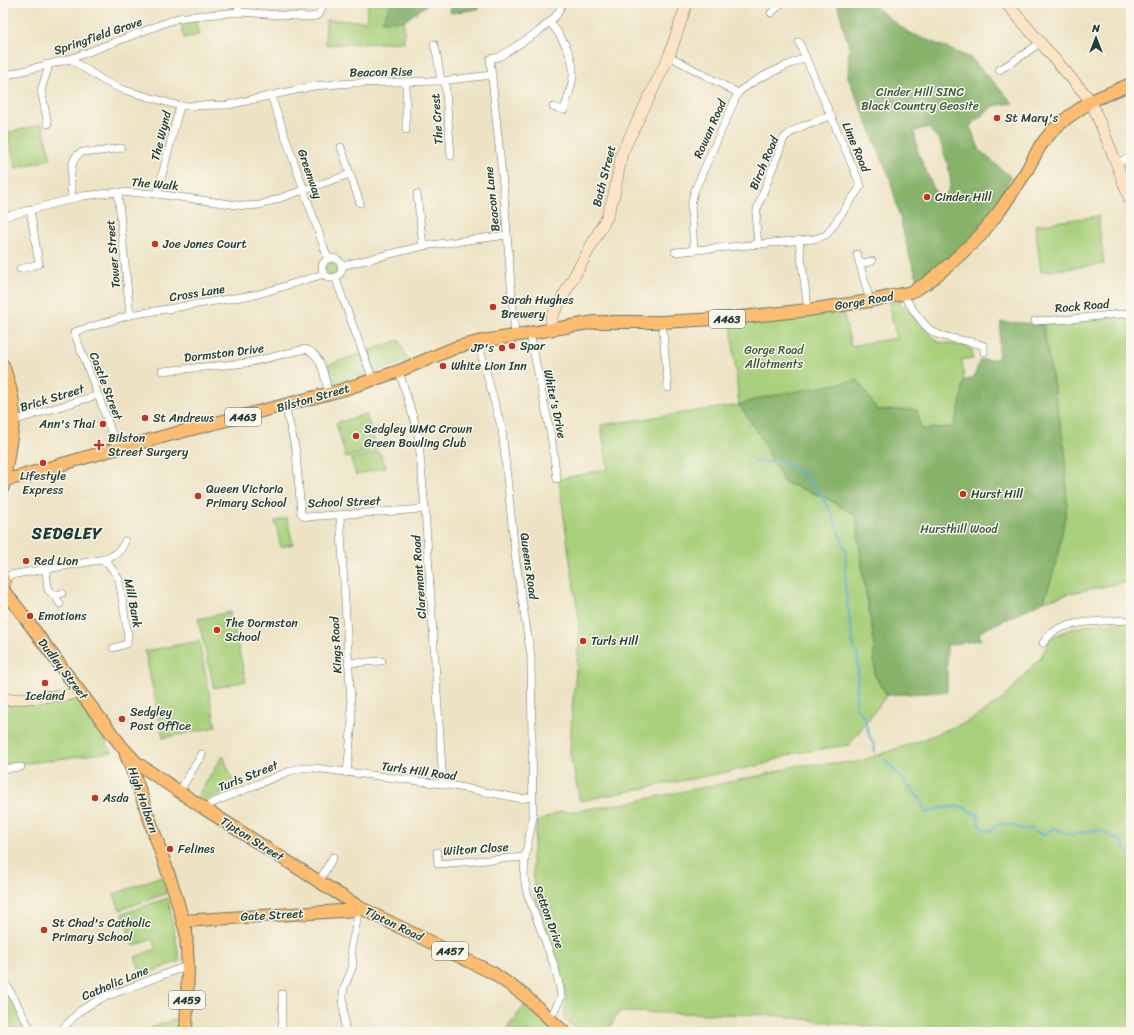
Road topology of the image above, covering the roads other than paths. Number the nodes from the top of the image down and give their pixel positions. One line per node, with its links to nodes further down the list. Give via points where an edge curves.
1 (238, 3): 8 (street)
2 (323, 3): 8 (street, Springfield Grove, via 320,13 308,17)
3 (562, 3): 9 (street)
4 (688, 3): 13 (street, Bath Street)
5 (782, 3): 7 (street)
6 (1006, 3): 11 (street)
7 (772, 8)
8 (239, 12): 15 (street, Springfield Grove, via 178,18)
9 (550, 22): 18 (street, Beacon Lane, via 499,57 490,59); 27 (street, via 568,53 573,76 564,110)
10 (799, 42): 14 (street, Lime Road)
11 (1040, 43): 17 (street); 25 (street)
12 (434, 44): 20 (street, The Crest)
13 (669, 56): 23 (street, Rowan Road); 67 (street, Bath Street, via 626,142 607,217 551,318)
14 (806, 57): 23 (street, via 746,86); 28 (street, Lime Road)
15 (70, 59): 16 (street, Springfield Grove); 26 (street, Beacon Rise, via 121,89)
16 (47, 64): 19 (street, Springfield Grove); 29 (street, Springfield Grove, via 48,69 41,90)
17 (999, 70)
18 (492, 75): 20 (street, Beacon Rise); 46 (street, Beacon Lane)
19 (3, 76)
20 (443, 81): 21 (street, Beacon Rise); 33 (street, The Crest)
21 (406, 82): 24 (street, Beacon Rise, via 314,86); 30 (street)
22 (1131, 84): 25 (main road, A463)
23 (738, 93): 50 (street, Rowan Road, via 694,192 691,206)
24 (271, 96): 26 (street, Beacon Rise, via 228,105); 37 (street, Greenway)
25 (1092, 101): 35 (street); 60 (main road, Gorge Road / A463, via 1053,130 1040,146 1002,209 980,236 927,284)
26 (180, 106): 39 (street, The Wynd)
27 (553, 107)
28 (831, 116): 47 (street, Lime Road, via 861,186 826,235); 48 (street, Birch Road, via 800,127 784,138 757,209)
29 (48, 124)
30 (406, 130)
31 (341, 147): 36 (street)
32 (121, 148): 41 (street, via 84,151 77,155 70,175)
33 (451, 156)
34 (1131, 158): 35 (street)
35 (1116, 162): 43 (street)
36 (350, 174): 37 (street, The Walk); 42 (street)
37 (304, 190): 39 (street, The Walk, via 260,205 245,206); 53 (street, Greenway)
38 (118, 192): 39 (street, The Walk); 41 (street, The Walk); 64 (street, Tower Street)
39 (158, 194)
40 (417, 194): 49 (street)
41 (72, 198): 44 (street, The Walk)
42 (360, 203)
43 (1131, 203)
44 (30, 209): 45 (street, The Walk); 57 (street, via 39,264)
45 (3, 217)
46 (507, 235): 49 (street); 70 (street, Beacon Lane)
47 (799, 241): 48 (street); 62 (street)
48 (758, 245): 50 (street)
49 (423, 246): 56 (street)
50 (694, 250): 51 (street)
51 (675, 252)
52 (857, 254): 55 (street)
53 (328, 259): 56 (street, via 336,260); 58 (street, via 323,264)
54 (872, 261): 55 (street)
55 (860, 264): 61 (street)
56 (341, 266): 59 (street)
57 (20, 269)
58 (324, 274): 59 (street, via 329,278); 64 (street, Cross Lane, via 259,294)
59 (335, 277): 76 (street)
60 (903, 295): 61 (main road, Gorge Road / A463); 72 (street, via 924,324 935,333 984,346)
61 (870, 301): 62 (main road, Gorge Road / A463)
62 (808, 310): 66 (main road, Gorge Road / A463)
63 (1131, 313): 65 (street, Rock Road)
64 (130, 315): 68 (street, Cross Lane)
65 (1035, 321)
66 (662, 322): 67 (main road, Gorge Road / A463, via 595,322); 78 (street)
67 (551, 330): 69 (main road, Bilston Street / A463)
68 (74, 332): 80 (street, Castle Street)
69 (530, 334): 70 (main road, Bilston Street / A463); 84 (street, White's Drive)
70 (516, 336): 71 (main road, Bilston Street / A463)
71 (478, 342): 75 (main road, Bilston Street / A463, via 457,347); 112 (street, Queens Road, via 502,430 516,562 531,656)
72 (984, 352)
73 (3, 365): 77 (main road)
74 (162, 371): 79 (street, Dormston Drive, via 247,364 305,349 312,351 319,359)
75 (399, 371): 76 (main road, Bilston Street / A463); 86 (street, Claremont Road, via 418,433)
76 (373, 380): 79 (main road, Bilston Street / A463)
77 (6, 382): 82 (main road, via 13,399)
78 (668, 388)
79 (329, 394): 81 (main road, Bilston Street / A463)
80 (98, 395): 82 (street, Brick Street); 83 (street, Castle Street)
81 (285, 406): 83 (main road, Bilston Street / A463); 87 (street, School Street, via 296,451 301,513 305,517)
82 (13, 421): 85 (main road)
83 (117, 449): 85 (main road, Bilston Street / A463)
84 (557, 479)
85 (3, 483)
86 (425, 509): 87 (street, School Street); 110 (street, Claremont Road)
87 (340, 515): 99 (street, Kings Road)
88 (125, 541): 89 (street, via 122,549 116,554)
89 (100, 560): 90 (street); 97 (street, Mill Bank, via 108,563 119,579 128,636 127,644)
90 (46, 570): 91 (street, via 10,575); 93 (street, via 48,590)
91 (3, 584): 100 (main road, Dudley Street / A459)
92 (62, 593): 93 (street)
93 (55, 596): 94 (street)
94 (60, 604)
95 (1131, 620): 96 (street, via 1062,627 1055,630)
96 (1043, 643)
97 (112, 648)
98 (382, 661): 99 (street)
99 (348, 663): 107 (street, Kings Road, via 352,721)
100 (79, 691): 101 (street, via 69,695); 102 (main road, Dudley Street / A459)
101 (3, 700)
102 (123, 748): 108 (main road, High Holborn / A459); 109 (main road, Tipton Street / A457, via 137,763)
103 (202, 754): 111 (street)
104 (21, 767): 106 (street)
105 (302, 768): 107 (street, Turls Hill Road); 113 (street, Turls Street, via 215,801)
106 (3, 769)
107 (347, 773): 110 (street, Turls Hill Road)
108 (135, 777): 109 (main road, Tipton Street / A457, via 150,777); 120 (main road, High Holborn / A459)
109 (163, 781): 111 (main road, Tipton Street / A457)
110 (443, 784): 112 (street, Turls Hill Road, via 523,799)
111 (179, 792): 113 (main road, Tipton Street / A457)
112 (533, 796): 116 (street, Setton Drive, via 533,817)
113 (205, 809): 117 (main road, Tipton Street / A457)
114 (437, 852): 116 (street, Wilton Close, via 438,864)
115 (333, 857): 117 (street)
116 (525, 857): 124 (street, Setton Drive, via 524,877 527,893 560,988 561,998)
117 (319, 882): 118 (main road, Tipton Street / A457)
118 (342, 897): 119 (main road, Tipton Road / A457)
119 (358, 908): 120 (main road, Gate Street / A457); 124 (main road, Tipton Road / A457, via 494,973); 129 (street, via 351,948 353,964 343,994)
120 (183, 921): 121 (main road, A459)
121 (188, 968): 126 (street, Catholic Lane, via 181,968 100,999 81,1010); 127 (main road, A459)
122 (3, 978): 125 (street)
123 (282, 994): 128 (street)
124 (550, 1018): 130 (main road, Tipton Road / A457)
125 (32, 1032)
126 (59, 1032)
127 (186, 1032)
128 (282, 1032)
129 (345, 1032)
130 (564, 1032)

